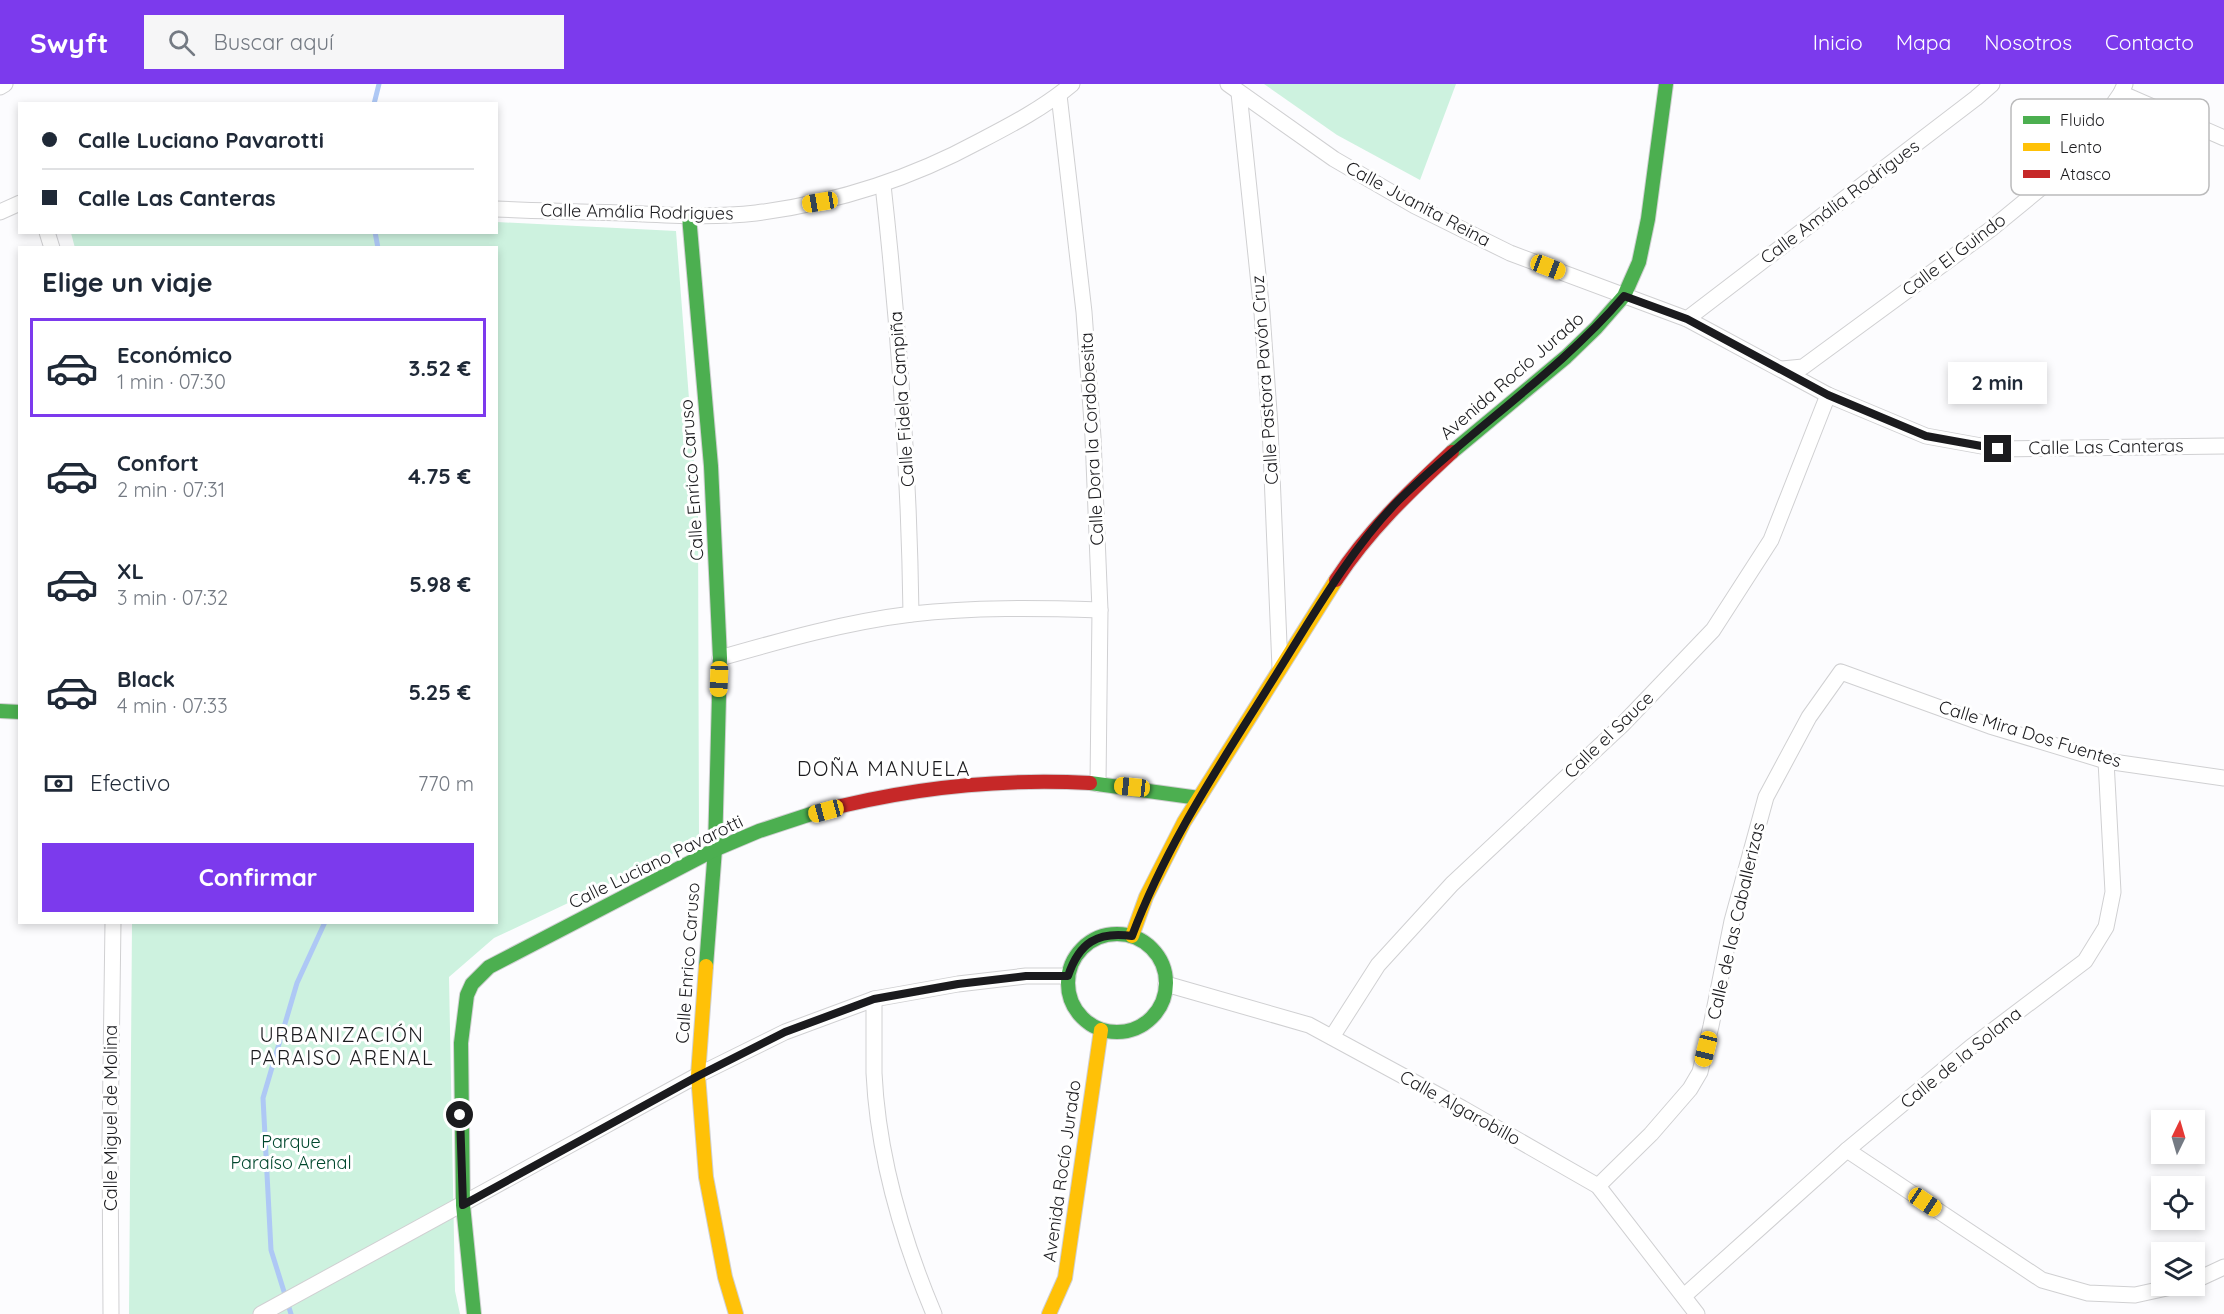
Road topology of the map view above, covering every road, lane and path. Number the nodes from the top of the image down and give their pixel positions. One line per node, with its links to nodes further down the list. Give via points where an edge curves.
1 (5, 84): 5 (street)
2 (1072, 84): 8 (street, Calle Amália Rodrigues)
3 (1666, 84): 18 (street, Avenida Rocío Jurado, via 1648,219 1639,262)
4 (1992, 84): 19 (street, Calle Amália Rodrigues)
5 (0, 87)
6 (1233, 88): 18 (street, Calle Juanita Reina, via 1334,159 1415,206 1510,253); 26 (street, Calle Pastora Pavón Cruz, via 1262,313)
7 (2123, 88): 9 (street)
8 (1059, 95): 12 (street, Calle Amália Rodrigues, via 944,160); 23 (street, Calle Dora la Cordobesita, via 1084,312)
9 (2145, 99)
10 (2209, 131): 11 (street)
11 (2224, 138)
12 (883, 185): 17 (street, Calle Amália Rodrigues, via 766,211); 24 (street, Calle Fidela Campiña, via 898,317 909,497)
13 (2032, 195): 20 (street, Calle El Guindo, via 1803,367)
14 (18, 204): 16 (street)
15 (498, 209): 17 (street, Calle Amália Rodrigues)
16 (0, 212)
17 (689, 216): 25 (street, Calle Enrico Caruso, via 711,466)
18 (1624, 296): 19 (street, Calle Las Canteras); 26 (street, Avenida Rocío Jurado, via 1566,357 1457,447 1398,502 1338,576)
19 (1687, 319): 20 (street, Calle Las Canteras)
20 (1782, 369): 21 (street, Calle Las Canteras)
21 (1828, 395): 22 (street, Calle Las Canteras, via 1926,436 1998,449); 41 (street, Calle el Sauce, via 1771,540 1713,630 1622,725 1452,884 1378,965)
22 (2224, 446)
23 (1100, 610): 24 (street, via 973,609); 32 (street, Calle Dora la Cordobesita)
24 (911, 614): 25 (street, via 814,631)
25 (720, 657): 34 (street, Calle Enrico Caruso)
26 (1280, 668): 33 (street, Avenida Rocío Jurado)
27 (1841, 672): 30 (street, Calle Mira Dos Fuentes, via 1990,726); 44 (street, Calle de las Caballerizas, via 1809,717 1766,797 1732,921 1700,1072 1651,1134)
28 (0, 711): 29 (street)
29 (18, 712)
30 (2106, 761): 31 (street, Calle Mira Dos Fuentes); 43 (street, Calle de la Solana, via 2113,892 2106,927 2085,961 1971,1047)
31 (2224, 778)
32 (1098, 784): 33 (street, Calle Luciano Pavarotti); 34 (street, Calle Luciano Pavarotti, via 1020,781 941,787 864,800 788,821)
33 (1199, 798): 36 (street, Avenida Rocío Jurado, via 1146,897)
34 (715, 849): 42 (street, Calle Enrico Caruso); 45 (street, Calle Luciano Pavarotti, via 489,967 472,984 463,1011 461,1043)
35 (113, 924): 51 (street, Calle Miguel de Molina)
36 (1132, 936): 37 (street, via 1098,937 1073,960); 38 (street, via 1150,946 1162,963)
37 (1068, 976): 39 (street, via 1026,976 958,984); 40 (street, via 1069,994 1076,1011)
38 (1166, 984): 40 (street, via 1163,1001 1154,1016 1140,1026 1123,1032); 41 (street, Calle Algarobillo, via 1309,1025)
39 (874, 999): 42 (street, via 785,1032); 54 (street, via 874,1075 884,1150 900,1224)
40 (1101, 1030): 55 (street, Avenida Rocío Jurado, via 1065,1278)
41 (1332, 1037): 44 (street, Calle Algarobillo)
42 (698, 1076): 45 (street); 53 (street, Calle Enrico Caruso, via 706,1177)
43 (1847, 1150): 48 (street, via 2042,1280 2088,1293 2135,1295); 49 (street, Calle de la Solana)
44 (1598, 1186): 49 (street, Calle Algarobillo)
45 (463, 1205): 50 (street); 52 (street, Calle Luciano Pavarotti)
46 (2224, 1267): 47 (street)
47 (2205, 1276)
48 (2151, 1291)
49 (1684, 1296): 56 (street, Calle Algarobillo)
50 (262, 1313)
51 (111, 1314)
52 (474, 1314)
53 (736, 1314)
54 (934, 1314)
55 (1049, 1314)
56 (1697, 1314)

